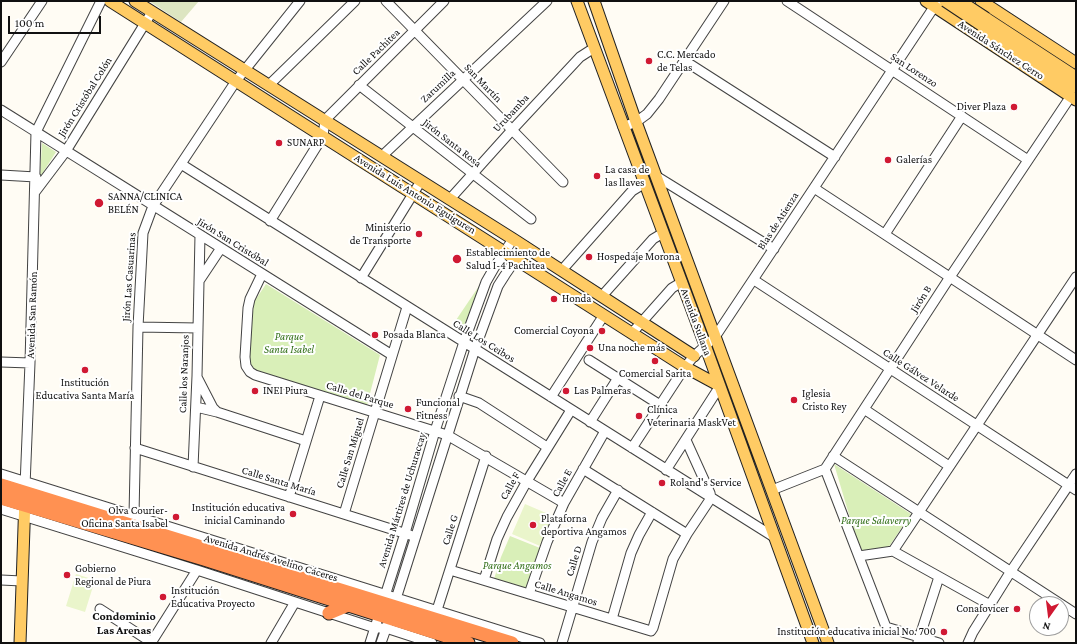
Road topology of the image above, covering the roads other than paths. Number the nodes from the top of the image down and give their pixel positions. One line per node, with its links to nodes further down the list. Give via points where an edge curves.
1 (42, 1): 26 (street)
2 (101, 1): 45 (street, Avenida San Ramón)
3 (110, 1): 20 (main road, Avenida Luis Antonio Eguiguren)
4 (135, 1): 19 (main road, Avenida Luis Antonio Eguiguren)
5 (300, 1): 28 (street, Jirón Las Casuarinas)
6 (354, 1): 33 (street)
7 (386, 1): 23 (street, San Martín)
8 (444, 1): 23 (street, Calle Pachitea)
9 (546, 1): 31 (street, Zarumilla)
10 (577, 1): 24 (main road, Avenida Sullana)
11 (594, 1): 41 (main road, Avenida Sullana)
12 (724, 1): 25 (street)
13 (787, 1): 29 (street, San Lorenzo)
14 (945, 1): 22 (main road, Avenida Sánchez Cerro, bridge)
15 (960, 1): 22 (main road, Avenida Sánchez Cerro, bridge)
16 (977, 1): 21 (main road)
17 (933, 3): 21 (main road, Avenida Sánchez Cerro); 29 (street, Blas de Atienza)
18 (989, 3): 22 (main road); 27 (main road)
19 (152, 12): 20 (street, Jirón Cristóbal Colón); 28 (main road, Avenida Luis Antonio Eguiguren)
20 (145, 23): 32 (main road, Avenida Luis Antonio Eguiguren); 47 (street, Jirón Cristóbal Colón)
21 (961, 24): 22 (main road, Avenida Sánchez Cerro)
22 (980, 25): 30 (main road, Avenida Sánchez Cerro); 35 (main road, Avenida Sánchez Cerro)
23 (415, 30): 31 (street, San Martín); 34 (street, Calle Pachitea)
24 (594, 48): 43 (main road, Avenida Sullana); 44 (street, Urubamba, via 580,57)
25 (684, 61): 41 (street, via 659,99 647,114); 49 (street)
26 (1, 62)
27 (1076, 63)
28 (244, 70): 32 (street, Jirón Las Casuarinas); 33 (main road, Avenida Luis Antonio Eguiguren)
29 (892, 70): 38 (street, San Lorenzo); 49 (street, Blas de Atienza)
30 (1076, 77)
31 (463, 80): 42 (street, Zarumilla); 44 (street, San Martín)
32 (236, 81): 46 (main road, Avenida Luis Antonio Eguiguren); 51 (street, Jirón Las Casuarinas)
33 (270, 85): 40 (main road, Avenida Luis Antonio Eguiguren)
34 (359, 85): 40 (street, Calle Pachitea); 42 (street, Jirón Santa Rosa)
35 (1074, 94): 50 (street, Jirón B)
36 (1, 110): 37 (street, Jirón San Cristóbal)
37 (10, 116): 39 (street); 45 (street, Jirón San Cristóbal)
38 (962, 116): 50 (street, San Lorenzo); 67 (street)
39 (1, 119)
40 (325, 120): 46 (street); 48 (main road, Avenida Luis Antonio Eguiguren)
41 (636, 122): 43 (street); 54 (main road, Avenida Sullana)
42 (412, 127): 48 (street, Zarumilla); 52 (street, Jirón Santa Rosa)
43 (623, 127): 58 (main road, Avenida Sullana)
44 (512, 130): 52 (street, Urubamba); 57 (street, San Martín)
45 (36, 132): 47 (street, Jirón San Cristóbal); 55 (street, Avenida San Ramón)
46 (323, 136): 61 (main road, Avenida Luis Antonio Eguiguren); 65 (street)
47 (66, 151): 60 (street, Jirón Cristóbal Colón); 63 (street, Jirón San Cristóbal)
48 (382, 156): 56 (main road, Avenida Luis Antonio Eguiguren)
49 (835, 157): 59 (street, Blas de Atienza)
50 (1028, 160): 77 (street, Jirón B)
51 (180, 164): 63 (street, Jirón Las Casuarinas); 65 (street, Calle Los Ceibos)
52 (473, 174): 62 (street, Urubamba); 64 (street, Jirón Santa Rosa)
53 (1, 175): 55 (street)
54 (656, 176): 72 (street); 91 (main road, Avenida Sullana)
55 (36, 177): 60 (street, Avenida San Ramón)
56 (421, 181): 61 (street); 62 (main road, Avenida Luis Antonio Eguiguren)
57 (563, 182)
58 (645, 183): 66 (main road, Avenida Sullana); 75 (street, via 632,191)
59 (814, 188): 67 (street); 72 (street, Blas de Atienza)
60 (35, 192): 100 (street, Avenida San Ramón)
61 (413, 193): 73 (main road, Avenida Luis Antonio Eguiguren); 79 (street)
62 (450, 200): 69 (main road, Avenida Luis Antonio Eguiguren)
63 (153, 206): 68 (street, Jirón San Cristóbal); 87 (street, Jirón Las Casuarinas, via 143,233)
64 (530, 219)
65 (270, 221): 79 (street, Calle Los Ceibos)
66 (663, 233): 82 (main road, Avenida Sullana); 83 (street, via 653,239)
67 (885, 234): 77 (street)
68 (200, 235): 71 (street, Jirón San Cristóbal); 81 (street, Calle los Naranjos)
69 (513, 239): 70 (main road, Avenida Luis Antonio Eguiguren); 73 (street, Avenida Mártires de Uchuraccay)
70 (525, 246): 74 (street, Avenida Mártires de Uchuraccay); 75 (main road, Avenida Luis Antonio Eguiguren)
71 (221, 248): 76 (street, Jirón San Cristóbal); 81 (street)
72 (774, 249): 80 (street, Blas de Atienza)
73 (505, 251): 74 (main road, Avenida Luis Antonio Eguiguren); 92 (street, Avenida Mártires de Uchuraccay, via 486,282)
74 (516, 258): 85 (main road, Avenida Luis Antonio Eguiguren); 94 (street, Avenida Mártires de Uchuraccay, via 498,286)
75 (562, 270): 83 (main road, Avenida Luis Antonio Eguiguren)
76 (262, 274): 95 (street, Jirón San Cristóbal); 106 (street, Calle del Parque, via 249,304 246,366 255,375)
77 (950, 277): 90 (street); 102 (street, Jirón B)
78 (1076, 277): 90 (street)
79 (361, 278): 84 (street, Calle Los Ceibos)
80 (754, 280): 91 (street, Blas de Atienza); 102 (street, Calle Gálvez Velarde)
81 (199, 281): 88 (street, Calle los Naranjos)
82 (682, 282): 86 (street, via 672,288); 93 (main road, Avenida Sullana)
83 (602, 296): 86 (main road, Avenida Luis Antonio Eguiguren)
84 (407, 307): 92 (street, Calle Los Ceibos); 95 (street, Calle San Miguel)
85 (604, 315): 89 (main road, Avenida Luis Antonio Eguiguren); 108 (street)
86 (642, 322): 89 (street); 96 (main road, Avenida Luis Antonio Eguiguren)
87 (138, 327): 88 (street); 123 (street, Jirón Las Casuarinas)
88 (198, 328): 103 (street, Calle los Naranjos)
89 (632, 333): 101 (main road, Avenida Luis Antonio Eguiguren)
90 (1037, 335): 98 (street); 116 (street)
91 (715, 338): 93 (street, Blas de Atienza); 139 (main road, Avenida Sullana)
92 (464, 342): 94 (street, Calle Los Ceibos); 117 (street, Avenida Mártires de Uchuraccay)
93 (705, 345): 96 (street, Blas de Atienza); 105 (main road, Avenida Sullana)
94 (475, 349): 107 (street, Avenida Mártires de Uchuraccay); 108 (street, Calle Los Ceibos)
95 (392, 355): 114 (street, Calle San Miguel)
96 (694, 356): 101 (street, Blas de Atienza)
97 (589, 360): 104 (street)
98 (1076, 360)
99 (1, 362): 100 (street)
100 (30, 363): 136 (street, Avenida San Ramón)
101 (685, 367): 105 (main road, Avenida Luis Antonio Eguiguren); 109 (street, Blas de Atienza)
102 (890, 369): 111 (street, Jirón B); 116 (street, Calle Gálvez Velarde)
103 (197, 376): 110 (street, Calle los Naranjos); 113 (street)
104 (618, 378): 109 (street); 115 (street)
105 (720, 386): 120 (street); 154 (main road, Avenida Sullana)
106 (320, 396): 114 (street, Calle del Parque); 121 (street)
107 (459, 396): 119 (street, Avenida Mártires de Uchuraccay); 122 (street, via 479,403)
108 (551, 397): 112 (street, Calle Los Ceibos)
109 (660, 405): 124 (street, Blas de Atienza)
110 (196, 407): 113 (street); 127 (street, Calle los Naranjos)
111 (864, 409): 126 (street, Jirón B); 128 (street)
112 (571, 410): 115 (street, Calle Los Ceibos); 122 (street, Calle F)
113 (217, 412): 121 (street)
114 (375, 412): 117 (street, Calle del Parque); 148 (street, Calle San Miguel)
115 (590, 422): 118 (street, Calle Los Ceibos)
116 (977, 425): 128 (street); 137 (street, Calle Gálvez Velarde)
117 (435, 430): 119 (street, Calle del Parque); 150 (street, Avenida Mártires de Uchuraccay)
118 (605, 431): 124 (street, Calle Los Ceibos); 129 (street, Calle E)
119 (447, 434): 125 (street, Calle del Parque); 153 (street, Avenida Mártires de Uchuraccay)
120 (686, 440): 131 (street); 142 (street)
121 (306, 441): 140 (street)
122 (547, 447): 134 (street, Calle F)
123 (135, 448): 127 (street, Calle Santa María); 149 (street, Jirón Las Casuarinas)
124 (632, 448): 131 (street, Calle Los Ceibos)
125 (486, 456): 134 (street, Calle del Parque); 158 (street, Calle G)
126 (833, 456): 130 (street, Jirón B); 147 (street)
127 (193, 466): 140 (street, Calle Santa María)
128 (950, 466): 147 (street)
129 (583, 469): 138 (street); 143 (street, Calle E)
130 (825, 469): 139 (street); 156 (street)
131 (666, 470): 142 (street, Calle Los Ceibos)
132 (1, 474): 136 (street, Avenida Andrés Avelino Cáceres)
133 (1076, 474): 137 (street)
134 (527, 481): 143 (street, Calle del Parque); 162 (street, Calle F, via 503,526)
135 (1, 485): 136 (highway, Avenida Andrés Avelino Cáceres)
136 (25, 486): 145 (main road, Avenida San Ramón); 149 (street, Avenida Andrés Avelino Cáceres); 170 (highway, Avenida Andrés Avelino Cáceres)
137 (1072, 487): 159 (street)
138 (618, 490): 146 (street); 168 (street, Calle D, via 592,542)
139 (772, 490): 152 (main road, Avenida Sullana)
140 (289, 497): 148 (street, Calle Santa María)
141 (1, 498): 145 (highway, Avenida Andrés Avelino Cáceres)
142 (711, 498): 151 (street); 154 (street, Calle Los Ceibos)
143 (564, 503): 164 (street, Calle E, via 547,542)
144 (1, 510): 145 (street, Avenida Andrés Avelino Cáceres)
145 (24, 511): 157 (street, Avenida Andrés Avelino Cáceres); 163 (main road, Avenida San Ramón); 166 (highway, Avenida Andrés Avelino Cáceres, via 196,557)
146 (652, 512): 151 (street); 174 (street, via 631,553)
147 (919, 512): 155 (street); 159 (street)
148 (344, 514): 150 (street, Calle Santa María)
149 (134, 515): 170 (street, Avenida Andrés Avelino Cáceres)
150 (405, 533): 153 (street, Calle Santa María); 170 (street, Avenida Mártires de Uchuraccay)
151 (687, 534): 174 (street, Calle Angamos, via 669,569 652,630)
152 (789, 534): 154 (main road); 188 (main road, Avenida Sullana)
153 (415, 536): 170 (street, Avenida Mártires de Uchuraccay)
154 (774, 537): 187 (main road, Avenida Sullana)
155 (893, 551): 156 (street); 160 (street)
156 (858, 556): 176 (street, via 886,627)
157 (197, 570): 165 (street, Avenida Andrés Avelino Cáceres); 178 (street)
158 (450, 570): 162 (street, Calle Angamos); 171 (street, Calle G)
159 (1011, 571): 167 (street); 173 (street)
160 (939, 577): 167 (street); 176 (street)
161 (1, 580): 163 (street)
162 (484, 580): 164 (street, Calle Angamos)
163 (22, 581): 177 (main road, Avenida San Ramón)
164 (530, 594): 168 (street, Calle Angamos)
165 (295, 602): 172 (street, Avenida Andrés Avelino Cáceres); 179 (street)
166 (348, 605): 170 (highway, Avenida Andrés Avelino Cáceres); 172 (highway)
167 (990, 605): 190 (street)
168 (573, 607): 174 (street, Calle Angamos); 186 (street, Calle D)
169 (100, 609): 178 (street)
170 (388, 609): 171 (street, Avenida Andrés Avelino Cáceres); 175 (street); 175 (street, Avenida Andrés Avelino Cáceres); 181 (street); 182 (street, Avenida Andrés Avelino Cáceres); 183 (highway, Avenida Andrés Avelino Cáceres); 184 (highway, Avenida Andrés Avelino Cáceres)
171 (437, 610): 185 (street, Avenida Andrés Avelino Cáceres)
172 (329, 613): 175 (street, Avenida Andrés Avelino Cáceres)
173 (1076, 614)
174 (612, 619)
175 (375, 628): 180 (street)
176 (919, 640): 189 (street)
177 (20, 643)
178 (151, 643)
179 (271, 643)
180 (370, 643)
181 (381, 643)
182 (432, 643)
183 (468, 643)
184 (512, 643)
185 (540, 643)
186 (562, 643)
187 (813, 643)
188 (828, 643)
189 (939, 643)
190 (968, 643)

